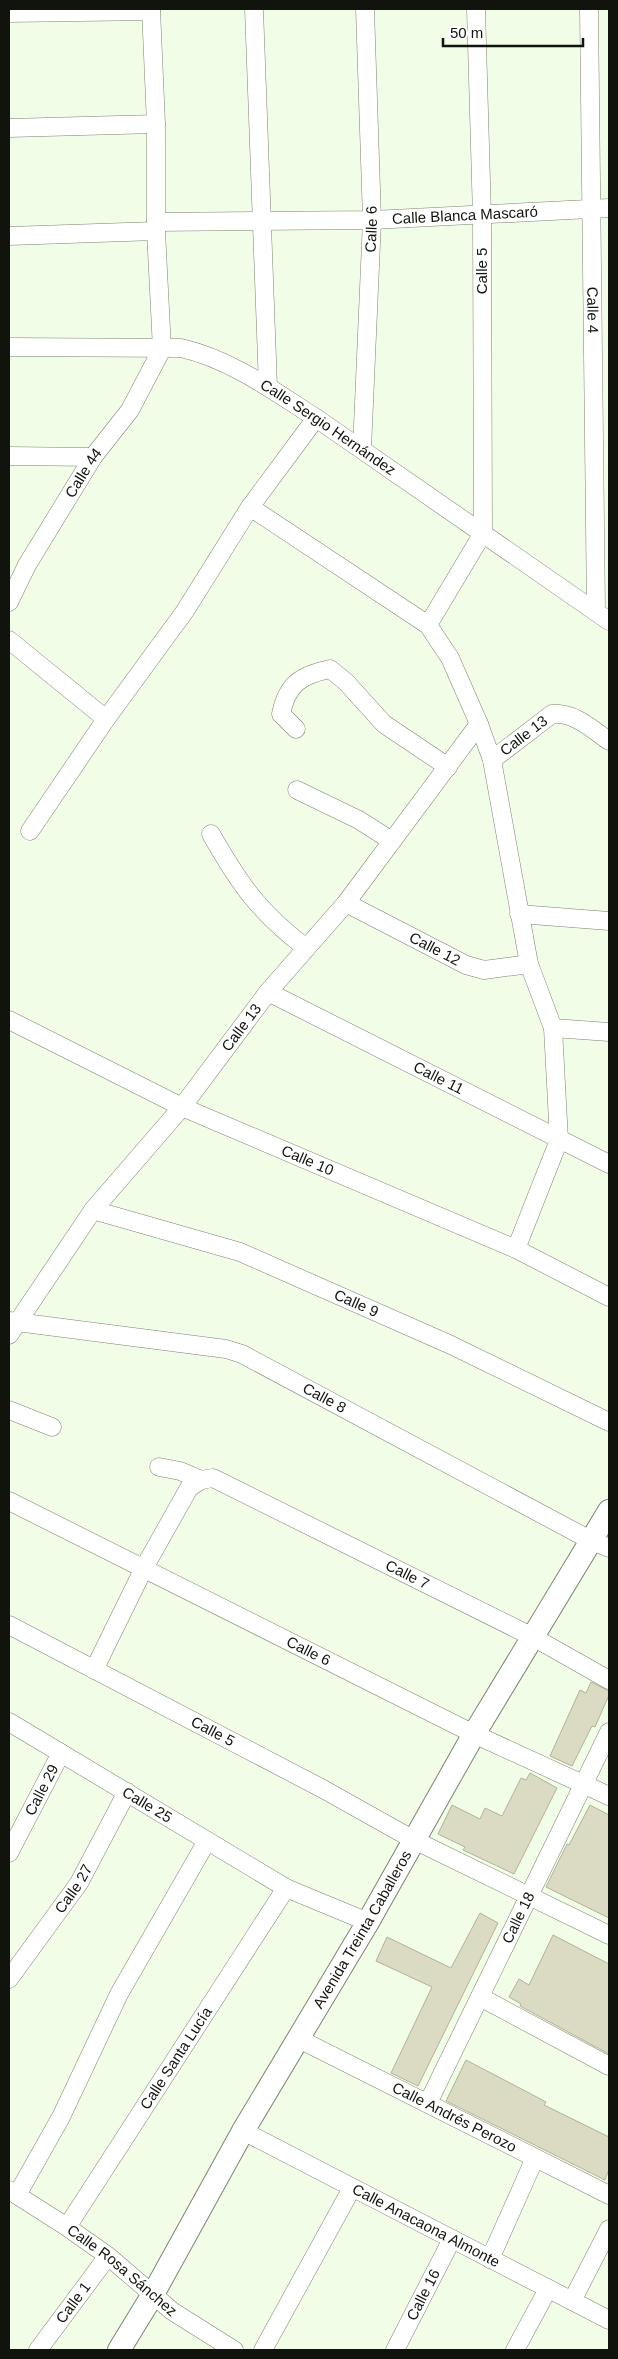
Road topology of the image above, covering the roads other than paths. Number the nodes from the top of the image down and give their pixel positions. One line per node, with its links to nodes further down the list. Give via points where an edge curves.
1 (254, 9): 13 (street)
2 (366, 9): 12 (street, Calle 6)
3 (476, 9): 11 (street, Calle 5)
4 (589, 9): 9 (street, Calle 4)
5 (151, 10): 6 (street); 7 (street)
6 (9, 13)
7 (156, 124): 8 (street); 14 (street)
8 (9, 128)
9 (590, 208): 10 (street, Calle Blanca Mascaró); 11 (street, Calle Blanca Mascaró); 28 (street, Calle 4)
10 (609, 208)
11 (482, 216): 12 (street, Calle Blanca Mascaró); 24 (street, Calle 5)
12 (372, 220): 13 (street, Calle Blanca Mascaró); 20 (street, Calle 6)
13 (260, 222): 14 (street, Calle Blanca Mascaró); 18 (street)
14 (156, 226): 15 (street, Calle Blanca Mascaró); 17 (street)
15 (9, 236)
16 (9, 348): 17 (street, Calle Sergio Hernández)
17 (162, 348): 18 (street, Calle Sergio Hernández, via 201,352); 22 (street, Calle 44, via 130,410)
18 (268, 387): 19 (street, Calle Sergio Hernández)
19 (316, 418): 20 (street, Calle Sergio Hernández); 23 (street)
20 (362, 448): 24 (street, Calle Sergio Hernández)
21 (9, 456): 22 (street)
22 (93, 457): 26 (street, Calle 44)
23 (250, 507): 29 (street); 31 (street, via 186,611)
24 (483, 533): 28 (street, Calle Sergio Hernández); 29 (street)
25 (9, 565): 26 (street)
26 (27, 565): 27 (street, Calle 44)
27 (9, 602)
28 (603, 616)
29 (428, 625): 32 (street, via 450,658)
30 (9, 640): 31 (street)
31 (106, 719): 38 (street)
32 (480, 724): 35 (street); 36 (street, Calle 13)
33 (296, 729): 36 (street, via 281,714 284,698 293,685 315,672 330,669 384,724)
34 (609, 741): 35 (street, Calle 13, via 571,716 552,714)
35 (492, 760): 42 (street)
36 (448, 767): 40 (street, Calle 13)
37 (297, 790): 40 (street, via 359,820)
38 (30, 831)
39 (211, 834): 44 (street, via 238,881 258,906)
40 (392, 841): 41 (street, Calle 13)
41 (346, 903): 44 (street, Calle 13); 45 (street, Calle 12, via 466,966 484,970)
42 (519, 914): 43 (street); 45 (street)
43 (609, 921)
44 (306, 948): 46 (street, Calle 13)
45 (529, 964): 48 (street)
46 (268, 992): 50 (street, Calle 13); 51 (street, Calle 11)
47 (9, 1020): 50 (street, Calle 10)
48 (553, 1028): 49 (street); 51 (street)
49 (609, 1032)
50 (182, 1107): 53 (street, Calle 13); 54 (street, Calle 10)
51 (560, 1140): 52 (street, Calle 11); 54 (street)
52 (609, 1164)
53 (93, 1210): 56 (street, Calle 13); 58 (street, Calle 9, via 240,1252 450,1345)
54 (516, 1249): 55 (street, Calle 10)
55 (609, 1297)
56 (11, 1326): 64 (street, Calle 8, via 226,1349 242,1354)
57 (9, 1410): 59 (street)
58 (609, 1422)
59 (52, 1428)
60 (159, 1467): 61 (street, Calle 7)
61 (201, 1480): 65 (street, via 189,1488); 67 (street, Calle 7, via 218,1479)
62 (9, 1501): 65 (street, Calle 6)
63 (609, 1511): 64 (street, Avenida Treinta Caballeros)
64 (600, 1544): 67 (street, Avenida Treinta Caballeros)
65 (144, 1568): 68 (street); 72 (street, Calle 6)
66 (9, 1626): 68 (street, Calle 5)
67 (533, 1637): 69 (street, Calle 7); 72 (street, Avenida Treinta Caballeros)
68 (94, 1670): 77 (street, Calle 5)
69 (609, 1680)
70 (9, 1722): 73 (street, Calle 25)
71 (609, 1732): 74 (street, Calle 18)
72 (474, 1734): 74 (street, Calle 6); 77 (street, Avenida Treinta Caballeros)
73 (61, 1753): 75 (street, Calle 25); 79 (street, Calle 29)
74 (584, 1784): 76 (street, Calle 6); 81 (street, Calle 18)
75 (127, 1792): 78 (street, Calle 25); 84 (street, Calle 27, via 79,1883)
76 (609, 1796)
77 (414, 1840): 81 (street, Calle 5); 82 (street, Avenida Treinta Caballeros)
78 (207, 1841): 80 (street, Calle 25); 92 (street, via 119,1994 61,2117)
79 (9, 1853)
80 (286, 1888): 82 (street, Calle 25); 94 (street, Calle Santa Lucía)
81 (529, 1896): 83 (street, Calle 5); 85 (street, Calle 18)
82 (368, 1922): 86 (street, Avenida Treinta Caballeros)
83 (609, 1935)
84 (10, 1975)
85 (480, 1997): 87 (street); 88 (street, Calle 18)
86 (300, 2039): 88 (street, Calle Andrés Perozo); 89 (street, Avenida Treinta Caballeros)
87 (609, 2066)
88 (428, 2103): 90 (street, Calle Andrés Perozo)
89 (243, 2131): 91 (street, Calle Anacaona Almonte); 100 (street, Avenida Treinta Caballeros)
90 (535, 2158): 93 (street, Calle Andrés Perozo); 98 (street)
91 (352, 2188): 96 (street, Calle Anacaona Almonte); 106 (street)
92 (13, 2192): 94 (street, Calle Rosa Sánchez)
93 (609, 2196)
94 (67, 2227): 97 (street, Calle Rosa Sánchez)
95 (609, 2229): 101 (street)
96 (452, 2239): 98 (street, Calle Anacaona Almonte); 107 (street, Calle 16)
97 (108, 2256): 100 (street, Calle Rosa Sánchez); 103 (street, Calle 1)
98 (490, 2259): 99 (street, Calle Anacaona Almonte)
99 (548, 2289): 101 (street, Calle Anacaona Almonte); 108 (street)
100 (152, 2296): 104 (street, Avenida Treinta Caballeros); 105 (street, Calle Rosa Sánchez)
101 (572, 2301): 102 (street, Calle Anacaona Almonte)
102 (609, 2320)
103 (38, 2350)
104 (119, 2350)
105 (234, 2350)
106 (263, 2350)
107 (395, 2350)
108 (515, 2350)

